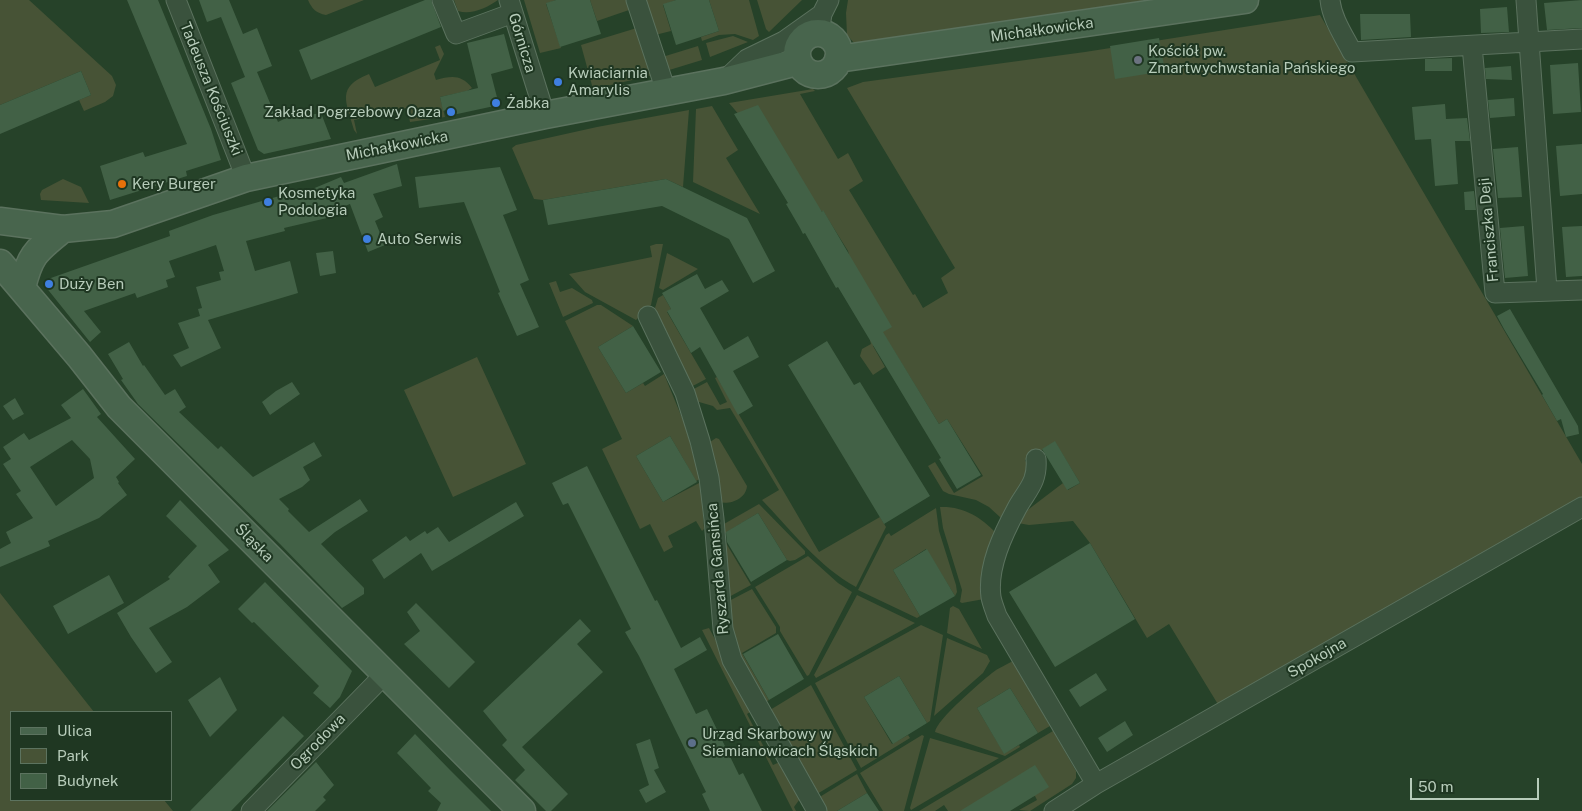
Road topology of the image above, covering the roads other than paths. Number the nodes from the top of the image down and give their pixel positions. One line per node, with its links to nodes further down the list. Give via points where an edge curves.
1 (176, 0): 17 (street, Tadeusza Kościuszki)
2 (442, 0): 7 (street, via 456,34)
3 (636, 0): 15 (street)
4 (1245, 0): 12 (street, Michałkowicka)
5 (1330, 0): 11 (street, via 1352,52)
6 (1526, 0): 10 (street)
7 (511, 7): 16 (street, Górnicza)
8 (823, 16): 12 (street, via 839,52); 13 (street, via 800,42); 14 (street, via 748,59)
9 (1582, 39): 10 (street)
10 (1530, 43): 11 (street); 23 (street)
11 (1472, 46): 23 (street, Franciszka Deji, via 1495,293)
12 (838, 59): 13 (street, via 830,72 817,76 803,70)
13 (797, 62): 14 (street, Michałkowicka)
14 (724, 81): 15 (street, Michałkowicka)
15 (666, 91): 16 (street, Michałkowicka)
16 (545, 115): 17 (street, Michałkowicka)
17 (246, 178): 20 (street, Michałkowicka, via 113,224)
18 (0, 213): 19 (street)
19 (0, 222): 20 (street, Michałkowicka)
20 (63, 229): 22 (street, via 32,256)
21 (0, 263): 22 (street, Śląska)
22 (22, 288): 28 (street, Śląska, via 119,407)
23 (1547, 290): 24 (street)
24 (1582, 290)
25 (648, 316): 32 (street, Ryszarda Gansińca, via 685,393 709,478 726,644)
26 (1036, 459): 29 (street, via 1035,480 1017,508 1000,545 991,578 991,597 997,616)
27 (1582, 508): 29 (street, Spokojna)
28 (385, 674): 30 (street, Ogrodowa); 31 (street, Śląska)
29 (1096, 784): 33 (street, Spokojna)
30 (251, 811)
31 (522, 811)
32 (817, 811)
33 (1054, 811)

